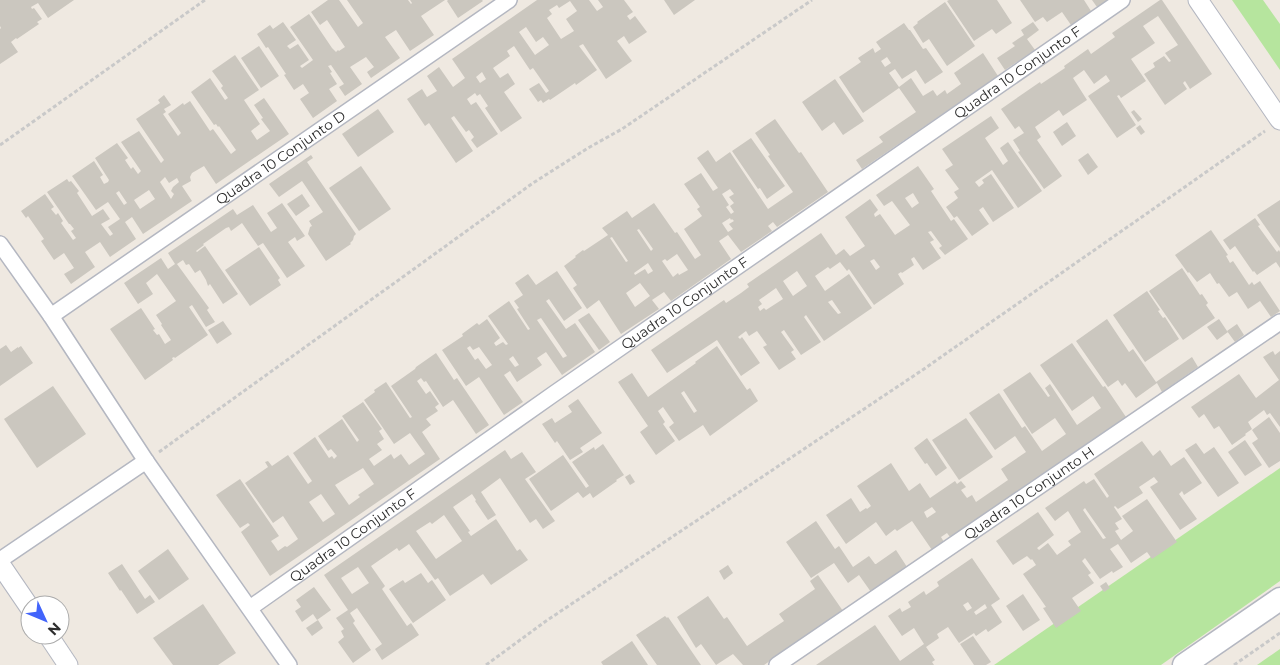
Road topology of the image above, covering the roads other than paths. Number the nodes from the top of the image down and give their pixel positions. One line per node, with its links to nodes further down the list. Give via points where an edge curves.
1 (509, 0): 6 (street, Quadra 10 Conjunto D)
2 (1122, 0): 13 (street, Quadra 10 Conjunto F)
3 (1198, 0): 4 (street)
4 (1276, 123)
5 (0, 244): 6 (street)
6 (51, 316): 8 (street)
7 (1280, 322): 17 (street, Quadra 10 Conjunto H)
8 (146, 461): 9 (street); 13 (street)
9 (0, 560)
10 (0, 564): 11 (street)
11 (21, 595)
12 (1280, 599): 18 (main road)
13 (250, 608): 16 (street)
14 (55, 645): 15 (street)
15 (68, 665)
16 (289, 665)
17 (777, 665)
18 (1184, 665)

